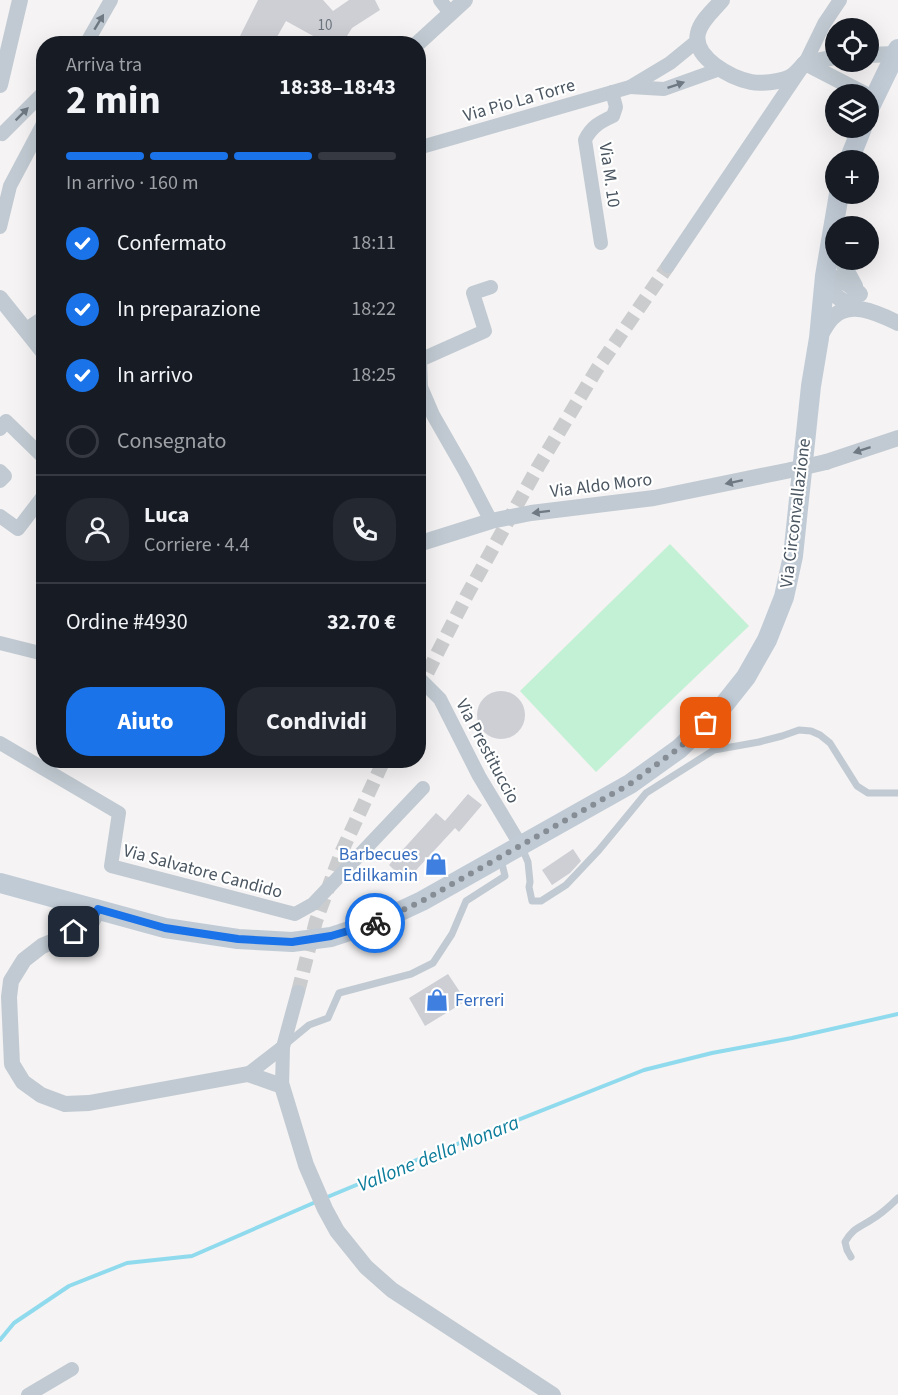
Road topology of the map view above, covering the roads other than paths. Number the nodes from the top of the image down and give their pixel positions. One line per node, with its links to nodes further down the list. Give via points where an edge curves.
1 (20, 0): 17 (street)
2 (111, 0): 7 (street, one-way to 2)
3 (465, 0): 6 (street)
4 (722, 0): 9 (street, via 705,20)
5 (840, 0): 13 (street)
6 (445, 6): 8 (street)
7 (91, 36)
8 (423, 36)
9 (697, 41): 14 (street, via 704,56); 18 (street)
10 (896, 51): 11 (street); 16 (main road)
11 (879, 53)
12 (825, 59): 13 (street)
13 (805, 63): 14 (street, via 791,77 771,82 739,79); 15 (street); 26 (street)
14 (720, 69): 18 (street, one-way to 14, via 664,89)
15 (841, 84)
16 (878, 84)
17 (0, 85)
18 (630, 87): 19 (street, Via Pio La Torre)
19 (612, 92): 23 (street, Via Pio La Torre); 25 (street, Via M. 10, via 616,107 613,116 589,131 585,140)
20 (36, 100): 21 (street, one-way to 20)
21 (0, 133)
22 (36, 137): 24 (street, via 10,186)
23 (426, 146)
24 (0, 227)
25 (601, 243)
26 (668, 266)
27 (826, 270): 29 (main road, Via Circonvallazione)
28 (846, 270): 32 (street)
29 (825, 276): 32 (street, via 832,293 843,302); 36 (main road, Via Circonvallazione)
30 (491, 287): 38 (street, via 473,293 485,331)
31 (0, 298): 35 (street)
32 (859, 301): 34 (street); 36 (street, via 832,318)
33 (36, 322): 35 (street)
34 (898, 323)
35 (25, 330): 37 (street)
36 (819, 338): 57 (main road, Via Circonvallazione, via 793,556 784,597 747,677 719,711 679,748 630,784)
37 (36, 343)
38 (426, 357)
39 (426, 398): 47 (street)
40 (0, 429): 42 (street, via 6,422)
41 (898, 438): 47 (street, Via Aldo Moro, one-way to 47, bridge, via 826,462 654,498)
42 (36, 450)
43 (0, 471): 44 (street, via 4,476)
44 (0, 481)
45 (36, 505): 46 (street, via 18,529)
46 (0, 516)
47 (490, 521): 48 (street, Via Aldo Moro)
48 (426, 541)
49 (0, 643): 50 (street)
50 (36, 652)
51 (426, 685): 57 (street, Via Prestituccio, via 440,699 478,776)
52 (0, 743): 53 (street, Via Salvatore Candido)
53 (36, 764)
54 (42, 768): 55 (street, Via Salvatore Candido, via 118,813 111,866 295,914 313,904)
55 (423, 788)
56 (898, 793): 57 (lane, via 868,793 857,786 830,743 811,731 799,730 714,750 646,793 573,878 541,901 532,901 528,862)
57 (521, 846): 58 (main road, Via Circonvallazione)
58 (501, 857): 60 (main road, Via Circonvallazione, via 377,922 331,936 292,942 165,928); 62 (lane, via 505,876 466,901 452,934 433,963 411,974 339,993 328,1018 309,1025)
59 (0, 883): 60 (main road, Via Circonvallazione)
60 (98, 909): 63 (street, via 90,926 42,945 24,960 11,981 12,1064 23,1082 41,1095 73,1104)
61 (298, 992): 62 (street)
62 (282, 1047): 63 (street); 64 (street)
63 (248, 1074): 64 (street)
64 (282, 1086): 69 (street, via 306,1165 325,1209 366,1267 392,1290)
65 (898, 1198): 66 (lane, via 849,1234 845,1242)
66 (851, 1257)
67 (72, 1369): 68 (street)
68 (28, 1395)
69 (553, 1395)

